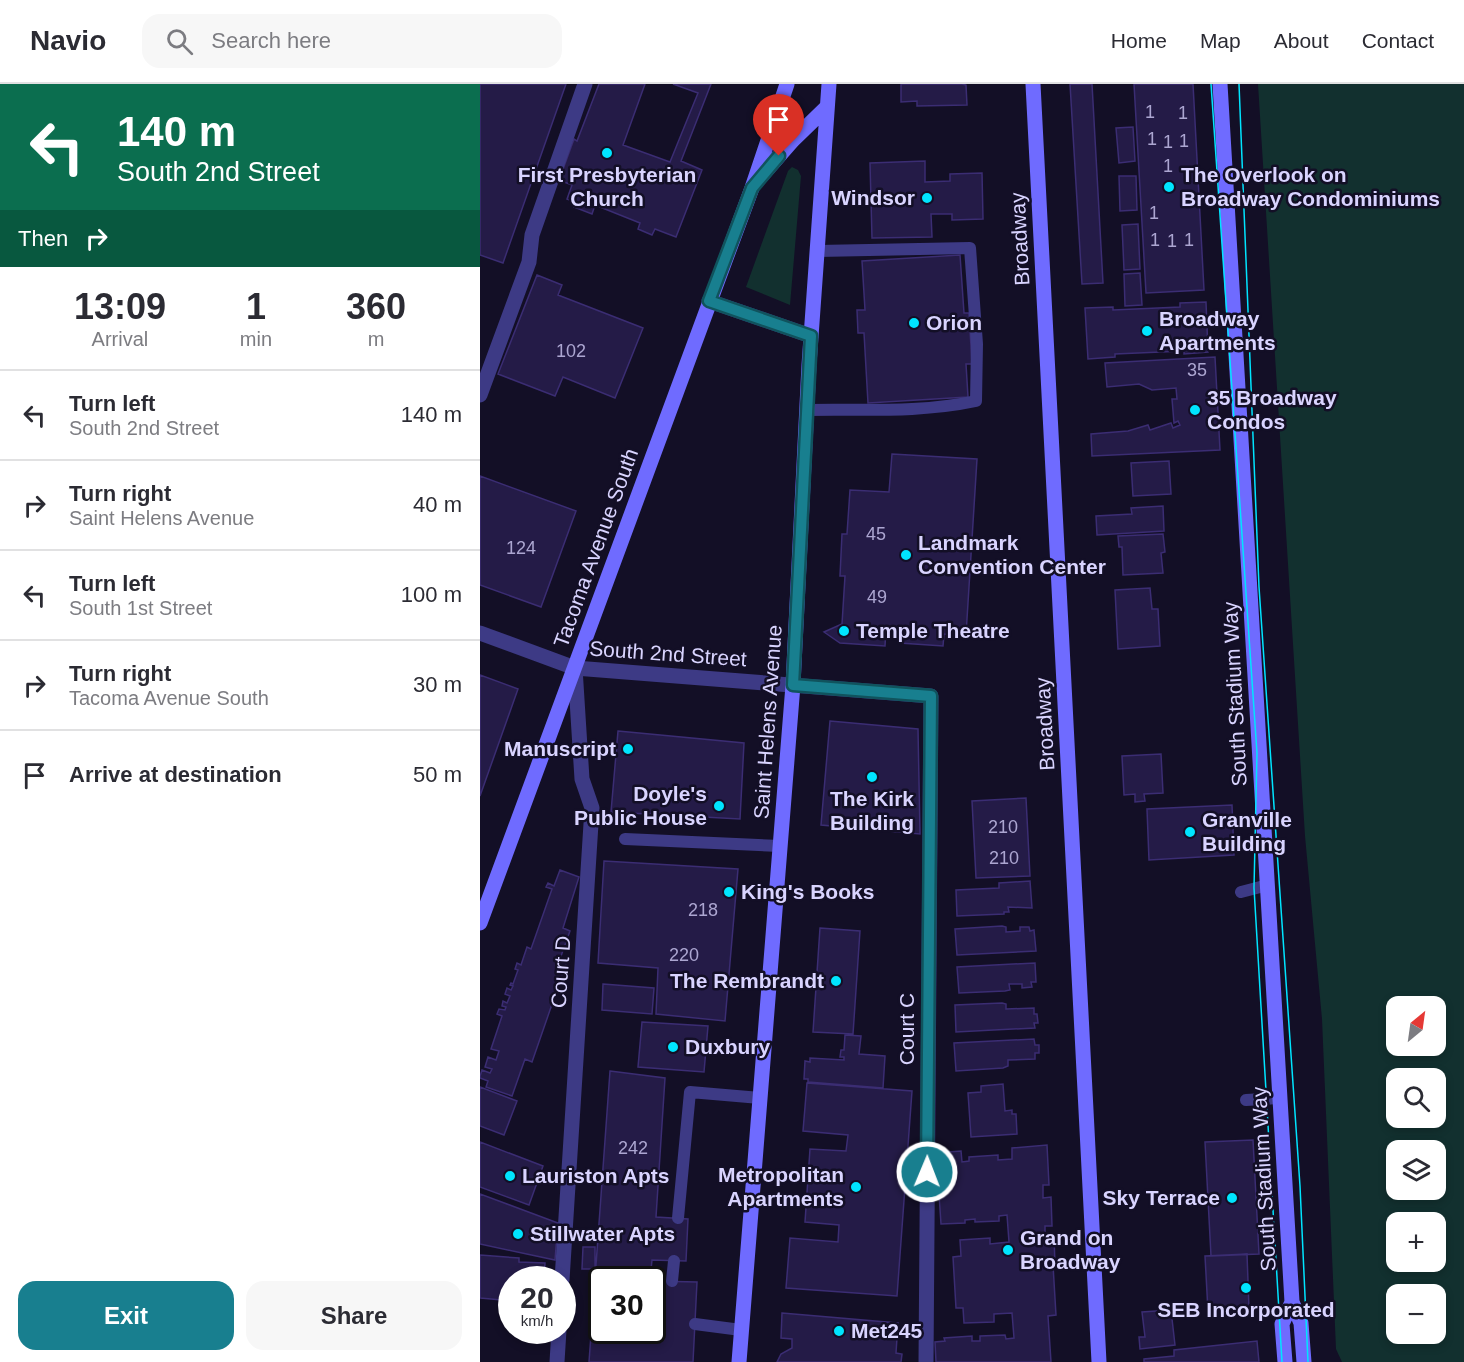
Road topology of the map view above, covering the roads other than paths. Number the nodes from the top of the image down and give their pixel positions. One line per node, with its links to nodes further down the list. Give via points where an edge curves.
1 (585, 84): 11 (street, via 532,235 529,262)
2 (787, 84): 7 (street, Tacoma Avenue South)
3 (829, 84): 6 (street, Saint Helens Avenue)
4 (1033, 84): 36 (street, Broadway)
5 (1220, 84): 19 (street, South Stadium Way)
6 (827, 107): 7 (street, Tacoma Avenue South); 8 (street, Saint Helens Avenue)
7 (752, 188): 9 (street, Tacoma Avenue South)
8 (818, 251): 10 (street, Saint Helens Avenue); 12 (lane, via 970,248 977,344 976,401 869,411)
9 (709, 301): 10 (street); 14 (street, Tacoma Avenue South)
10 (811, 336): 12 (street, Saint Helens Avenue)
11 (480, 394)
12 (807, 410): 15 (street, Saint Helens Avenue)
13 (480, 633): 14 (street, South 2nd Street)
14 (575, 668): 15 (street, South 2nd Street); 21 (street, Tacoma Avenue South); 27 (street, Court D, via 582,779 592,808)
15 (793, 685): 16 (street, South 2nd Street); 18 (street, Saint Helens Avenue)
16 (931, 696): 35 (street, Court C)
17 (625, 839): 18 (lane)
18 (780, 846): 22 (street, Saint Helens Avenue)
19 (1268, 885): 20 (lane); 23 (street, South Stadium Way)
20 (1241, 892)
21 (480, 923)
22 (760, 1098): 25 (lane, via 690,1092); 31 (street, Saint Helens Avenue)
23 (1281, 1098): 24 (lane); 29 (street, South Stadium Way)
24 (1246, 1100)
25 (678, 1218)
26 (674, 1261): 28 (lane)
27 (563, 1266)
28 (672, 1281)
29 (1292, 1302): 37 (street, South Stadium Way, via 1282,1324); 38 (street, South Stadium Way, via 1301,1323)
30 (695, 1324): 31 (lane)
31 (741, 1330): 34 (street, Saint Helens Avenue)
32 (558, 1344): 33 (street)
33 (557, 1362)
34 (739, 1362)
35 (926, 1362)
36 (1099, 1362)
37 (1285, 1362)
38 (1304, 1362)

